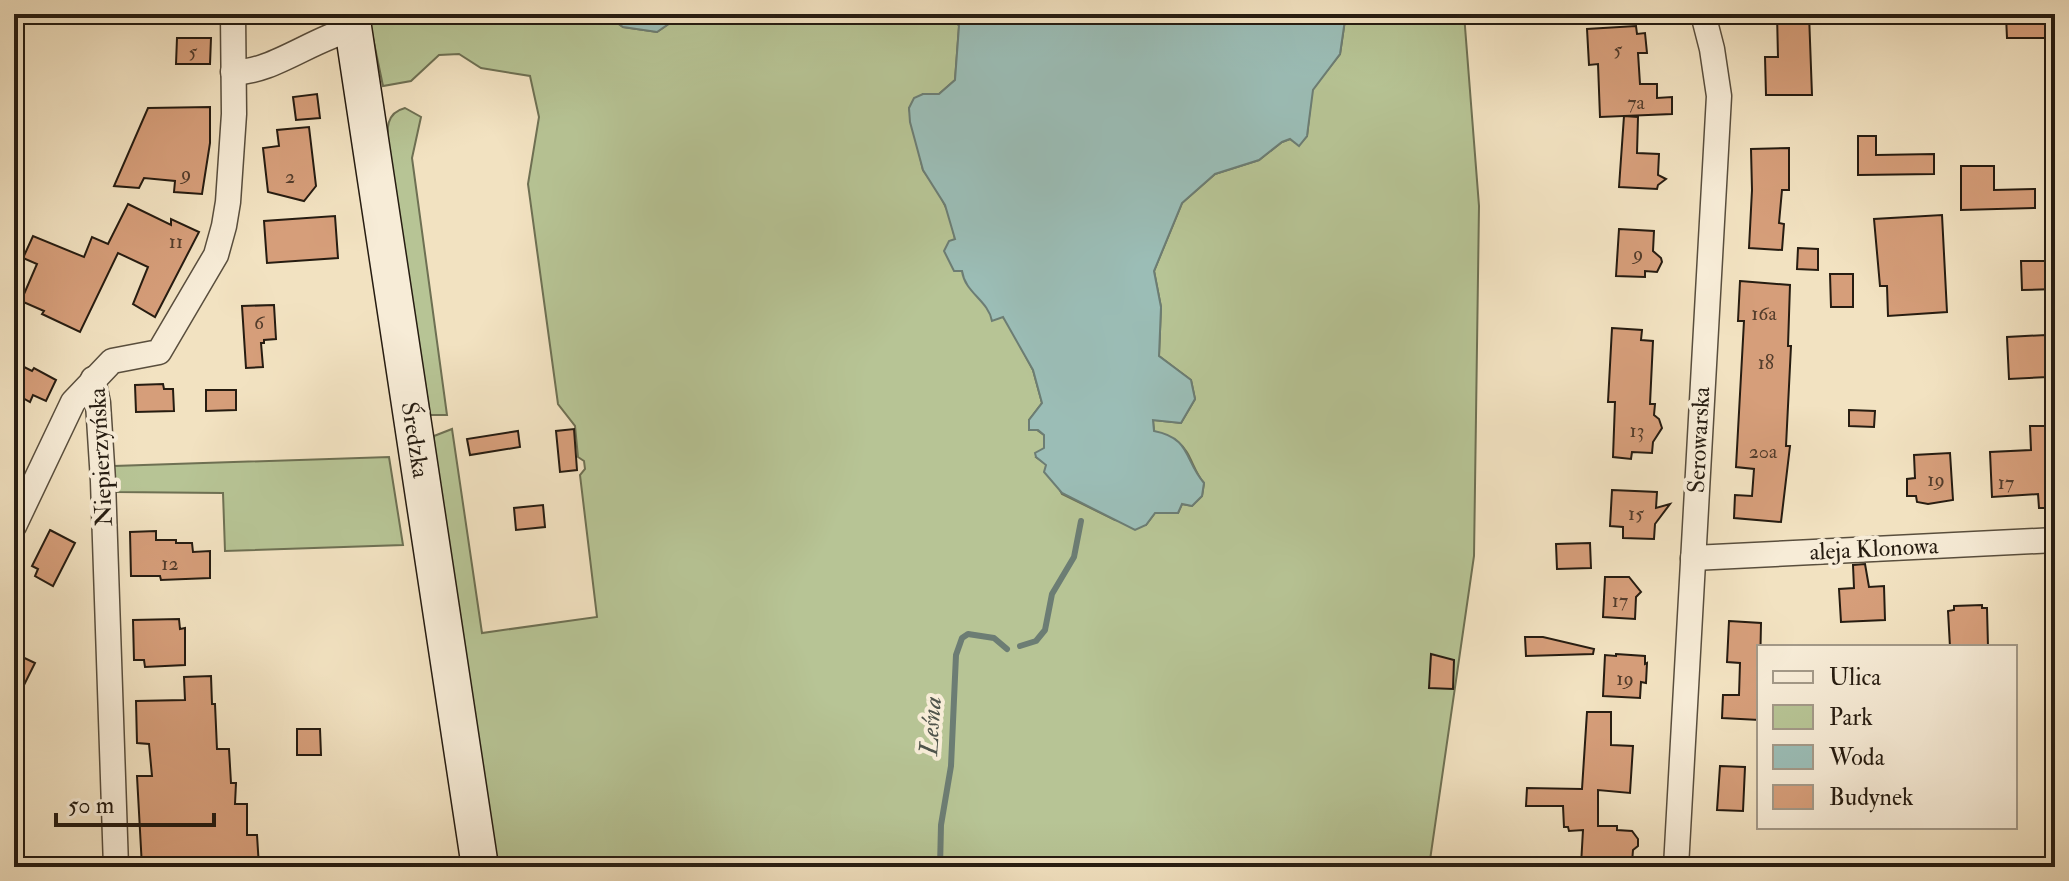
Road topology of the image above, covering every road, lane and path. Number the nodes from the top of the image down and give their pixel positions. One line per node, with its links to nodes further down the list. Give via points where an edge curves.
1 (233, 14): 4 (street, Niepierzyńska)
2 (1703, 14): 8 (street, Serowarska, via 1719,96)
3 (352, 22): 4 (street, via 250,73); 10 (main road, Średzka)
4 (233, 72): 5 (street, Niepierzyńska, via 228,202 216,255 159,352 112,361)
5 (93, 379): 6 (street, via 73,402); 9 (street, Niepierzyńska, via 103,481)
6 (14, 526)
7 (2055, 540): 8 (street, aleja Klonowa)
8 (1693, 558): 11 (street, Serowarska)
9 (116, 867)
10 (480, 867)
11 (1676, 867)

